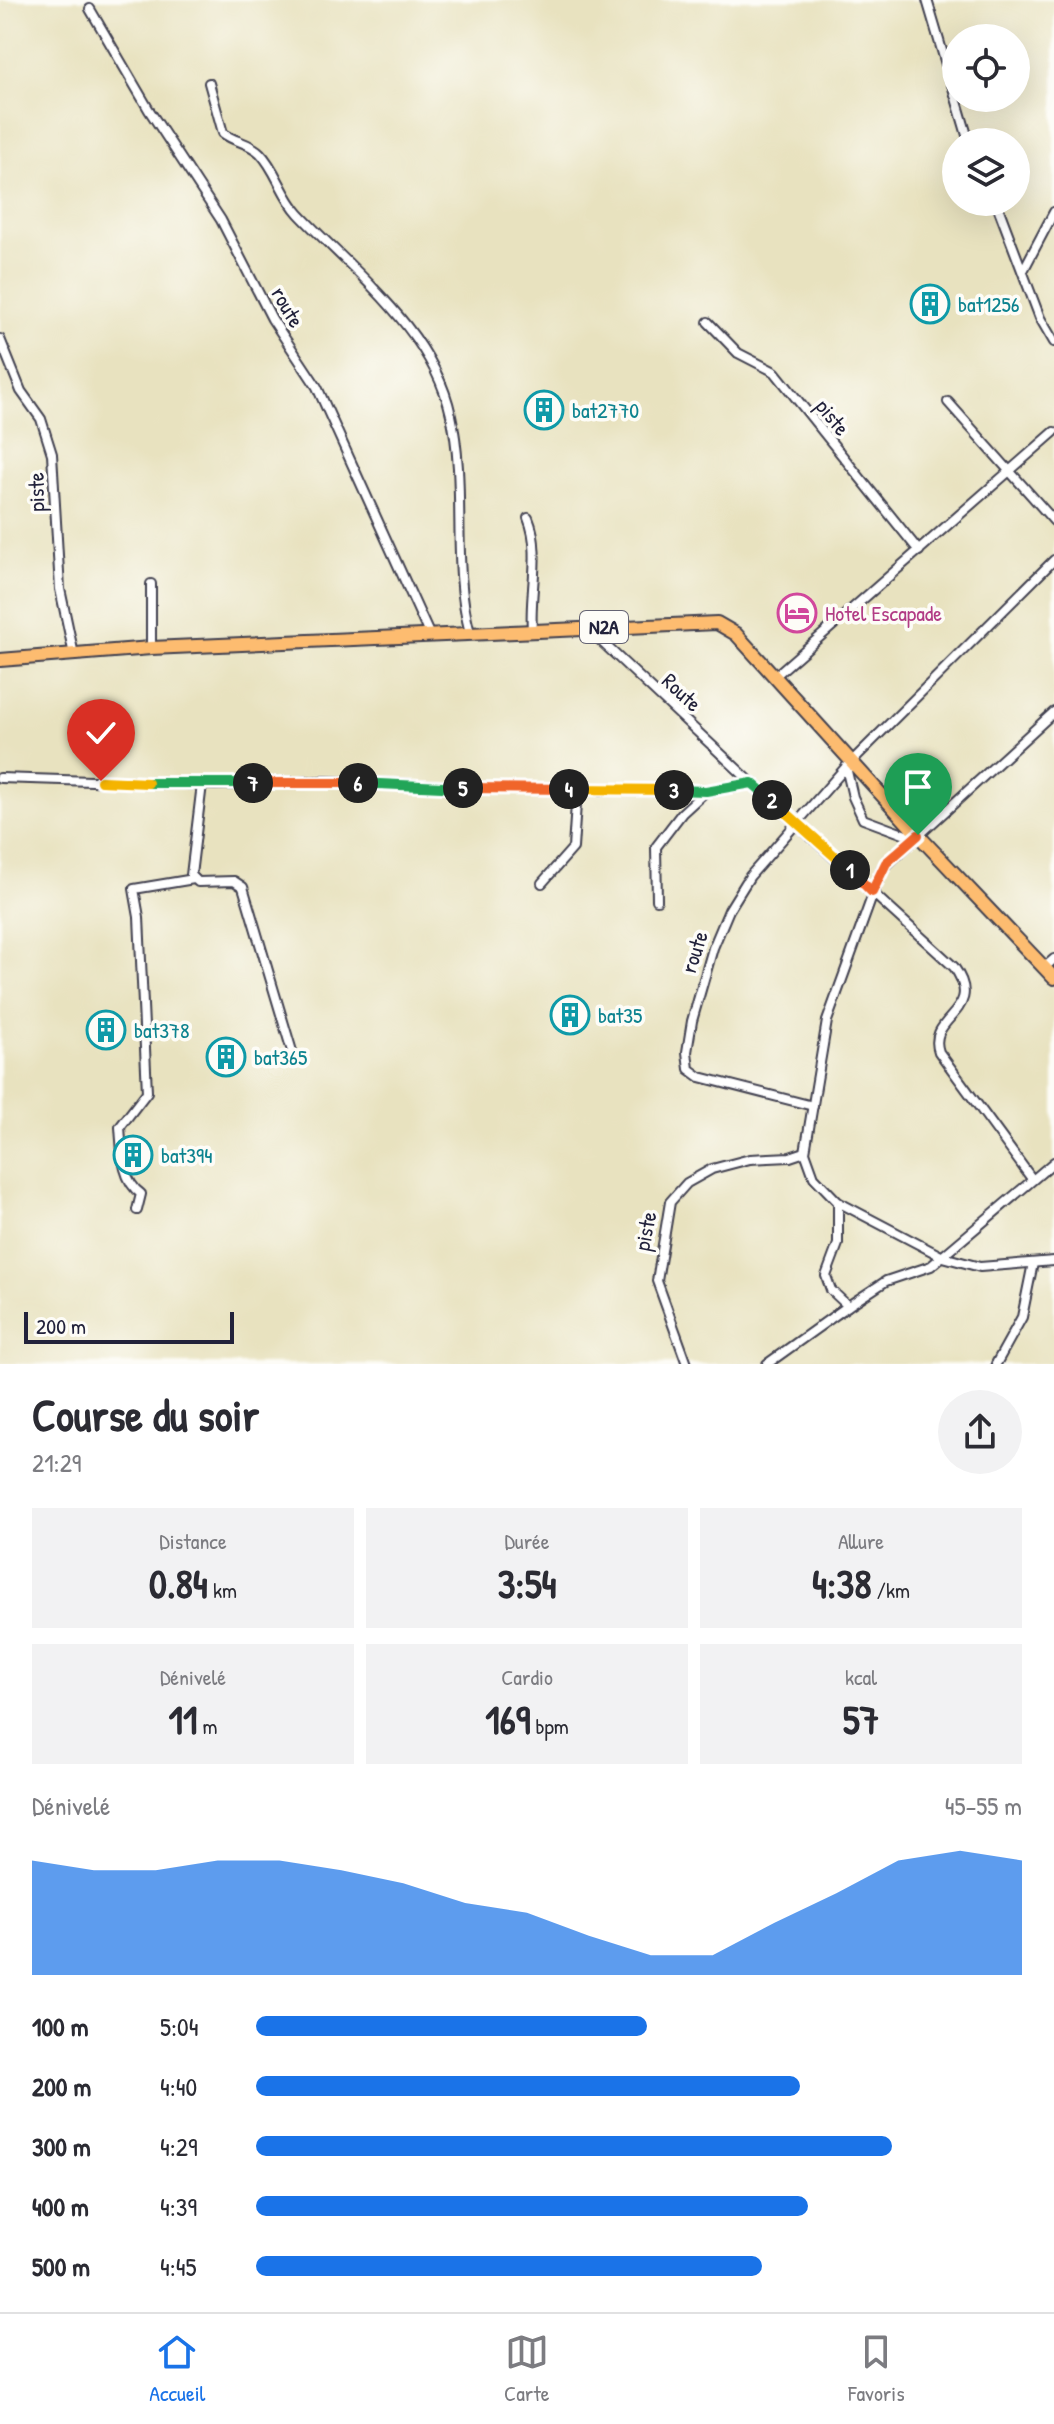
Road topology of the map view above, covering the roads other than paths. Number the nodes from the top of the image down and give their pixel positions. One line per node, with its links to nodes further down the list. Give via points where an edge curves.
1 (927, 0): 4 (street)
2 (90, 9): 22 (street, route, via 317,387)
3 (209, 83): 21 (street, via 223,133 263,157 289,203 391,309 437,375 454,434 460,584)
4 (965, 128)
5 (1054, 212): 7 (street)
6 (1002, 216): 7 (street)
7 (1024, 269): 10 (street)
8 (708, 322): 16 (street, piste, via 738,353 775,372)
9 (0, 339): 24 (street, piste, via 21,391 41,419 52,454 60,589)
10 (1054, 342)
11 (948, 402): 13 (street)
12 (1054, 432): 13 (street)
13 (1009, 471): 15 (street); 16 (street)
14 (528, 518): 20 (street, via 534,536)
15 (1054, 521)
16 (919, 551): 26 (street)
17 (1054, 560): 28 (street, route)
18 (151, 584): 23 (street)
19 (587, 628): 20 (highway, N2A); 26 (highway, N2A, via 717,623 736,634); 30 (street, Route)
20 (532, 629): 21 (highway, N2A)
21 (470, 633): 22 (highway, N2A)
22 (430, 636): 23 (highway, N2A)
23 (151, 648): 24 (highway, N2A)
24 (74, 655): 25 (highway, N2A)
25 (0, 660)
26 (774, 677): 28 (highway, N2A)
27 (1054, 712): 35 (street)
28 (849, 764): 34 (street, route); 35 (highway, N2A); 35 (street, via 853,797 863,819)
29 (0, 778): 31 (street)
30 (752, 783): 33 (street); 34 (street, Route)
31 (202, 784): 32 (street, via 325,781); 36 (street)
32 (577, 789): 33 (street); 37 (street, via 573,848)
33 (706, 791): 39 (street, via 656,847)
34 (797, 821): 38 (street, Route); 42 (street, route, via 750,876 722,925 692,1021 688,1061 700,1077)
35 (916, 837): 38 (street, via 886,863); 40 (highway, N2A)
36 (194, 879): 41 (street, via 234,881 243,887); 47 (street, via 134,889 147,1092 120,1127 123,1163 141,1194)
37 (542, 883)
38 (872, 892): 42 (street, via 827,1021); 45 (street, Route, via 962,977 965,998 936,1044)
39 (657, 900)
40 (1052, 970)
41 (294, 1058)
42 (813, 1106): 43 (street)
43 (805, 1152): 46 (street, via 814,1177); 52 (street, piste, via 712,1169 687,1183 670,1202 657,1281)
44 (1054, 1162): 45 (street)
45 (1032, 1179): 48 (street)
46 (838, 1202): 48 (street); 51 (street, via 838,1244 826,1276 831,1290)
47 (137, 1210)
48 (943, 1257): 50 (street, via 980,1267); 51 (street, via 876,1286)
49 (1054, 1261): 50 (street)
50 (1033, 1263): 54 (street, via 1022,1317)
51 (848, 1306): 53 (street)
52 (687, 1364)
53 (767, 1364)
54 (996, 1364)

